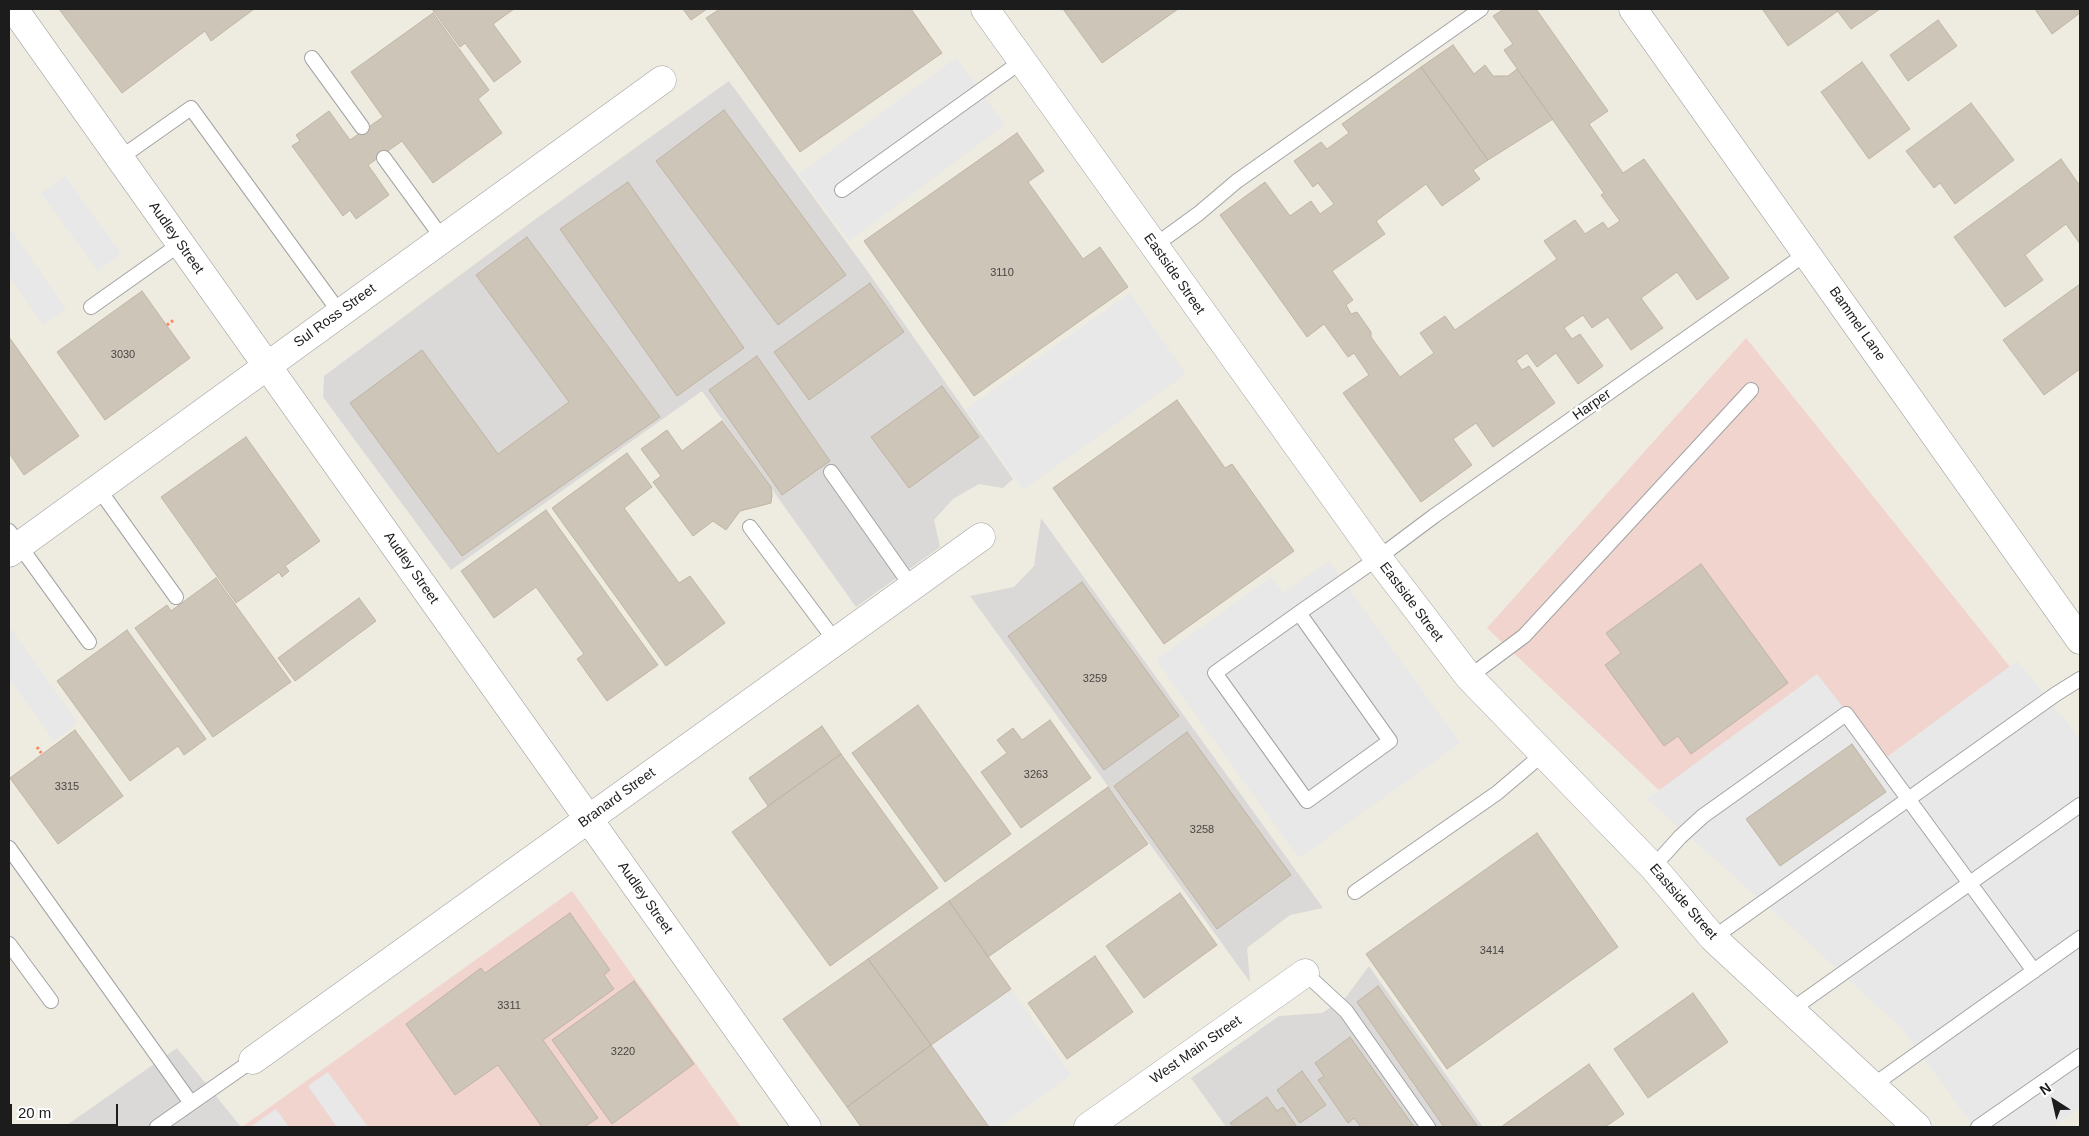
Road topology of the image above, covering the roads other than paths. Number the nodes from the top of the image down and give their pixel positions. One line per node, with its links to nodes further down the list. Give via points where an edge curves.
1 (14, 9): 9 (street, Audley Street)
2 (985, 9): 6 (street, Eastside Street)
3 (1481, 9): 14 (lane, via 1237,181)
4 (1633, 9): 15 (street, Bammel Lane)
5 (312, 58): 8 (lane)
6 (1022, 61): 11 (lane); 14 (street, Eastside Street)
7 (662, 80): 12 (street, Sul Ross Street)
8 (362, 127)
9 (120, 158): 13 (street, Audley Street); 17 (lane, via 191,108)
10 (384, 158): 12 (lane)
11 (842, 190)
12 (443, 239): 17 (street, Sul Ross Street)
13 (180, 244): 16 (lane); 18 (street, Audley Street)
14 (1154, 246): 25 (street, Eastside Street)
15 (1807, 254): 25 (lane, Harper); 29 (street, Bammel Lane)
16 (91, 307)
17 (340, 313): 18 (street, Sul Ross Street)
18 (267, 366): 21 (street, Sul Ross Street); 37 (street, Audley Street)
19 (1751, 390): 32 (lane, via 1524,636)
20 (830, 472): 26 (lane)
21 (98, 488): 24 (street, Sul Ross Street); 27 (lane)
22 (750, 527): 31 (lane)
23 (981, 537): 26 (street, Branard Street)
24 (12, 543): 30 (lane)
25 (1378, 558): 28 (lane, Harper); 32 (street, Eastside Street)
26 (912, 587): 31 (street, Branard Street)
27 (176, 597)
28 (1299, 613): 28 (lane, Harper, via 1390,741 1307,801 1215,674)
29 (2080, 640)
30 (89, 642)
31 (836, 642): 37 (street, Branard Street)
32 (1469, 677): 34 (street, Eastside Street)
33 (2080, 679): 35 (lane)
34 (1543, 754): 39 (street, Eastside Street); 41 (lane, via 1497,793)
35 (1908, 800): 39 (lane, via 1846,714 1703,816); 40 (lane); 42 (lane)
36 (2080, 805): 40 (lane)
37 (589, 819): 50 (street, Branard Street); 54 (street, Audley Street)
38 (9, 848): 52 (lane)
39 (1653, 867): 42 (street, Eastside Street)
40 (1969, 884): 45 (lane); 48 (lane)
41 (1355, 892)
42 (1713, 938): 48 (street, Eastside Street)
43 (2080, 938): 45 (lane)
44 (9, 944): 47 (lane)
45 (2034, 971): 51 (lane)
46 (1305, 972): 55 (street, West Main Street); 56 (lane, via 1346,1011)
47 (51, 1001)
48 (1791, 1010): 51 (street, Eastside Street)
49 (2080, 1056): 58 (lane)
50 (253, 1060): 52 (lane)
51 (1872, 1086): 57 (street, Eastside Street)
52 (191, 1103): 53 (lane)
53 (157, 1127)
54 (807, 1127)
55 (1088, 1127)
56 (1428, 1127)
57 (1917, 1127)
58 (1978, 1127)

